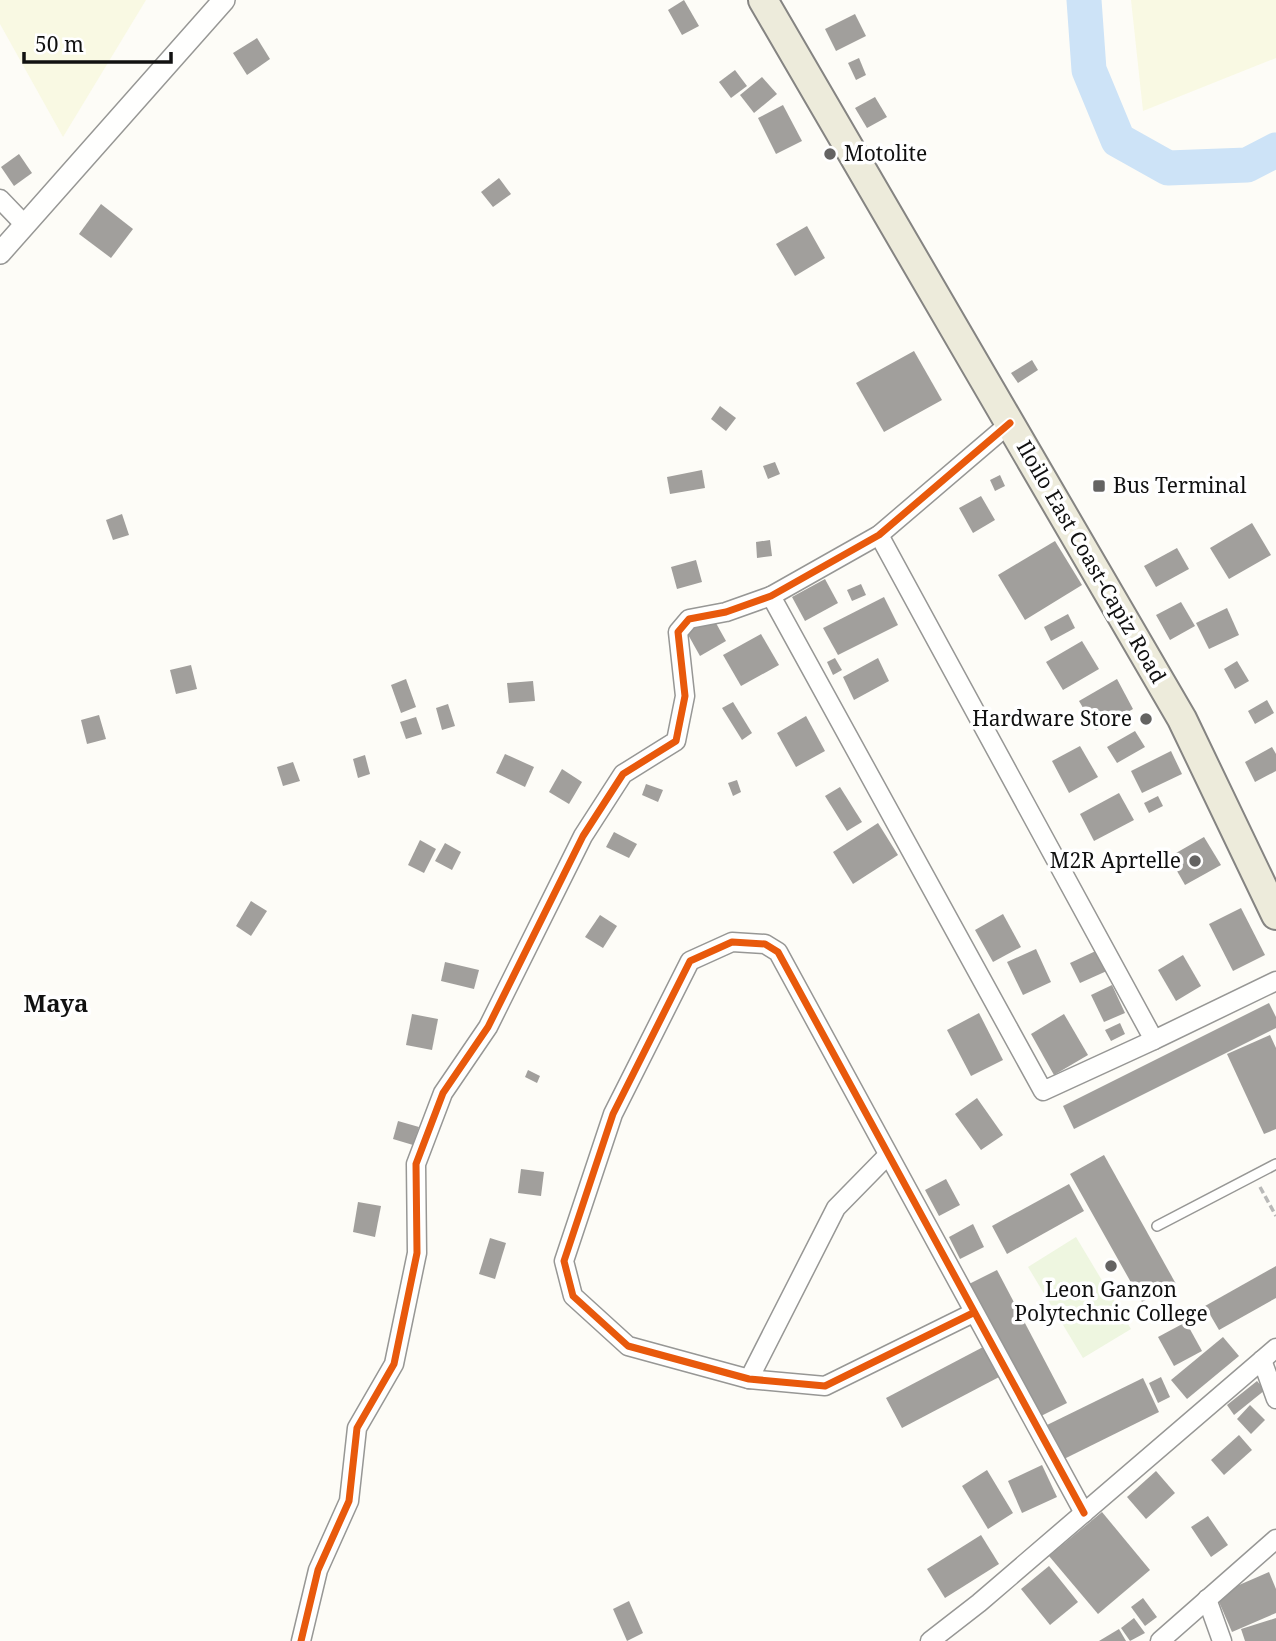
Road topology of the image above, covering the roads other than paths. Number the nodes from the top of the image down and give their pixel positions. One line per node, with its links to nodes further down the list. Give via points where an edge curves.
1 (224, 0): 4 (street)
2 (763, 0): 6 (main road, Iloilo East Coast-Capiz Road)
3 (0, 199): 4 (street)
4 (25, 225): 5 (street)
5 (0, 253)
6 (1010, 423): 7 (street); 9 (main road, Iloilo East Coast-Capiz Road, via 1182,719)
7 (879, 535): 8 (street); 11 (street)
8 (771, 596): 11 (street, via 1043,1091); 23 (street, via 688,620 678,632 685,696 676,741 623,774 583,836 488,1027 443,1093 416,1164 417,1254 394,1364 357,1428 349,1501 318,1570)
9 (1276, 915)
10 (1276, 981): 11 (street)
11 (1154, 1040)
12 (887, 1156): 15 (street); 18 (street, via 836,1208); 18 (street, via 778,953 765,944 732,942 690,961 613,1114 564,1261 573,1296 628,1346)
13 (1276, 1164): 14 (lane)
14 (1157, 1226)
15 (973, 1312): 18 (street, via 825,1386); 20 (street)
16 (1276, 1348): 17 (street)
17 (1262, 1360): 19 (street); 20 (street)
18 (749, 1379)
19 (1276, 1399)
20 (1084, 1513): 24 (street)
21 (1276, 1539): 22 (street)
22 (1207, 1599): 25 (street); 26 (street)
23 (301, 1641)
24 (930, 1641)
25 (1160, 1641)
26 (1222, 1641)

